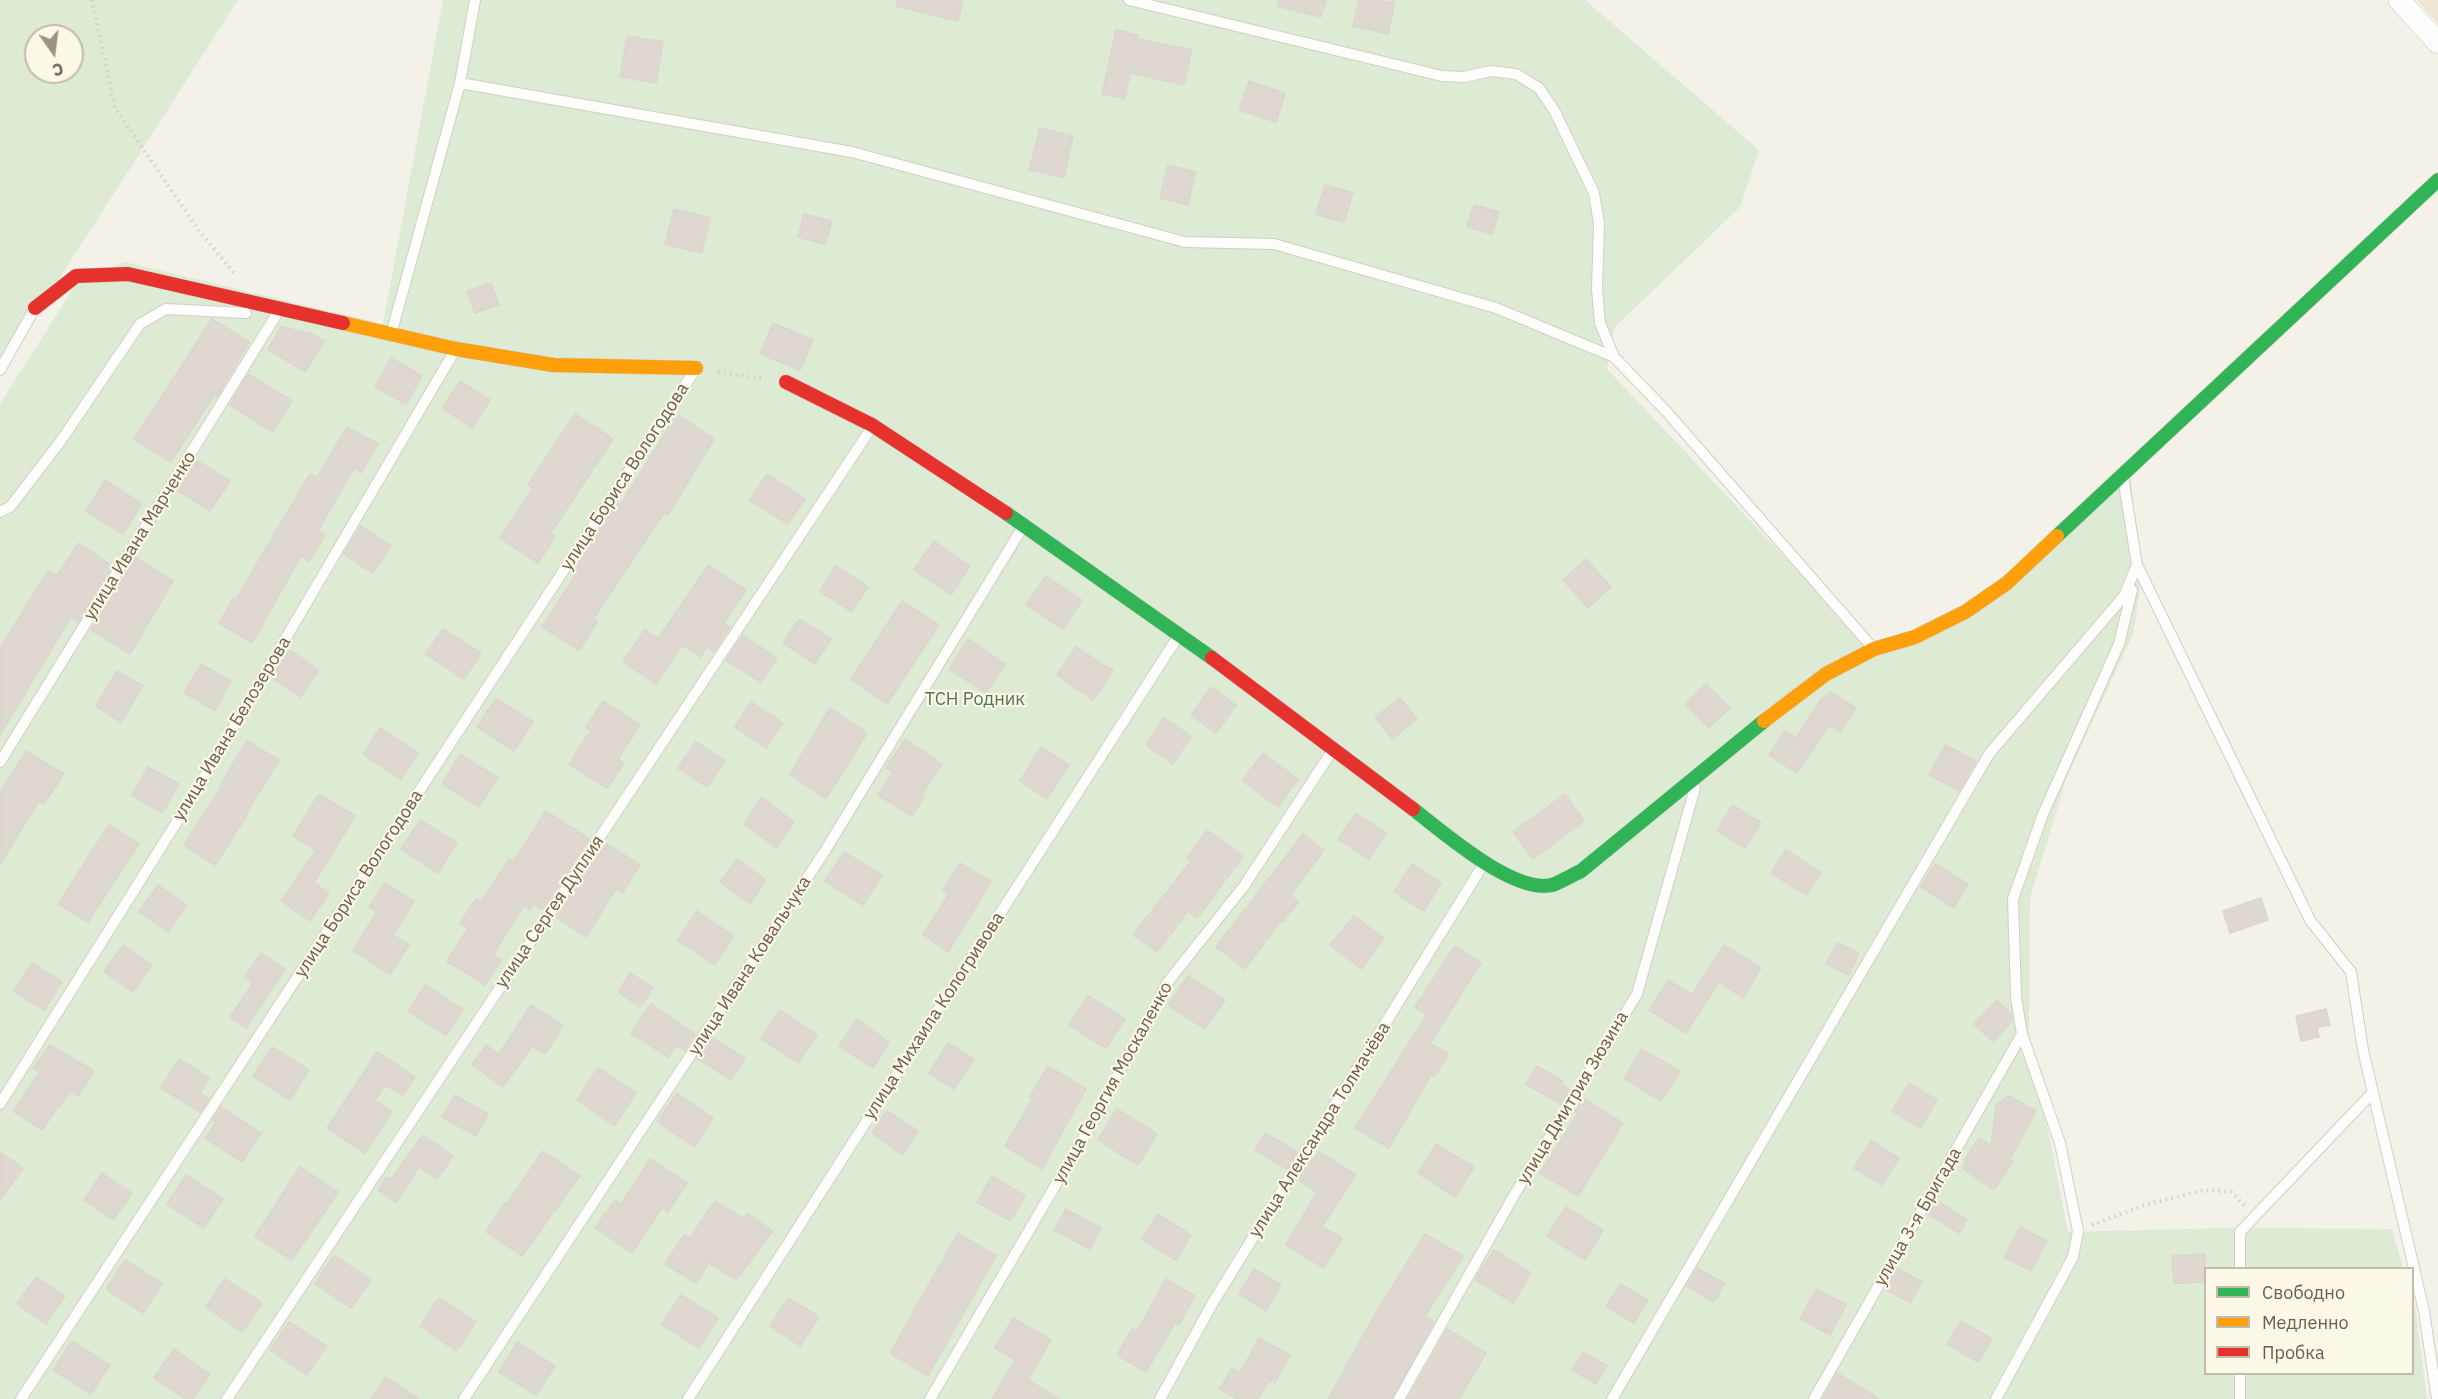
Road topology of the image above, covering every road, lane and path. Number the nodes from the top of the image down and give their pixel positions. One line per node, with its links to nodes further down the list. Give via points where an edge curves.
1 (92, 0): 8 (path, via 115,108 200,232)
2 (475, 0): 6 (lane)
3 (1129, 0): 13 (lane, via 1442,75 1464,77 1491,71 1516,75 1539,88 1554,110 1594,193 1599,224 1600,323)
4 (2399, 0): 5 (street)
5 (2438, 43)
6 (460, 83): 11 (lane); 13 (lane, via 852,152 1185,242 1274,244 1496,308)
7 (2438, 180): 18 (street)
8 (237, 277)
9 (35, 308): 10 (street, via 76,276 128,274); 15 (lane)
10 (279, 309): 11 (street); 19 (lane, via 237,314 166,309 140,324 60,442 10,507); 25 (lane, улица Ивана Марченко)
11 (391, 335): 12 (street)
12 (456, 349): 14 (street, via 553,365); 30 (lane, улица Ивана Белозерова, via 190,801)
13 (1614, 357): 23 (lane)
14 (696, 368): 16 (path); 37 (lane, улица Бориса Вологодова)
15 (0, 370)
16 (786, 382): 17 (street)
17 (872, 425): 20 (street); 38 (lane, улица Сергея Дуплия)
18 (2122, 473): 21 (lane); 23 (street, via 2007,583 1965,612 1915,636)
19 (0, 512)
20 (1024, 525): 22 (street); 39 (lane, улица Ивана Ковальчука, via 823,854)
21 (2137, 565): 28 (lane, via 2120,644 2043,814 2013,898 2016,997); 29 (lane, via 2310,920 2351,972); 44 (lane, via 2124,596 1989,754)
22 (1180, 633): 24 (street); 40 (lane, улица Михаила Кологривова)
23 (1874, 649): 26 (street, via 1817,680)
24 (1334, 749): 27 (street); 41 (lane, улица Георгия Москаленко, via 1244,886 1167,983 1088,1130)
25 (0, 762)
26 (1698, 776): 27 (street, via 1581,871 1551,885 1526,884); 43 (lane, улица Дмитрия Зюзина, via 1637,994 1513,1197)
27 (1484, 863): 42 (lane, улица Александра Толмачёва, via 1212,1304)
28 (2022, 1034): 32 (lane, via 2060,1143); 45 (lane, улица 3-я Бригада)
29 (2373, 1092): 31 (lane); 34 (lane)
30 (0, 1104)
31 (2254, 1217): 32 (path, via 2230,1192 2205,1190 2145,1206); 33 (lane, via 2240,1232)
32 (2078, 1231): 46 (lane, via 2073,1257)
33 (2240, 1267)
34 (2414, 1267)
35 (2414, 1268): 48 (lane)
36 (2240, 1375): 47 (lane)
37 (21, 1399)
38 (227, 1399)
39 (464, 1399)
40 (688, 1399)
41 (930, 1399)
42 (1160, 1399)
43 (1399, 1399)
44 (1612, 1399)
45 (1814, 1399)
46 (1996, 1399)
47 (2240, 1399)
48 (2437, 1399)

